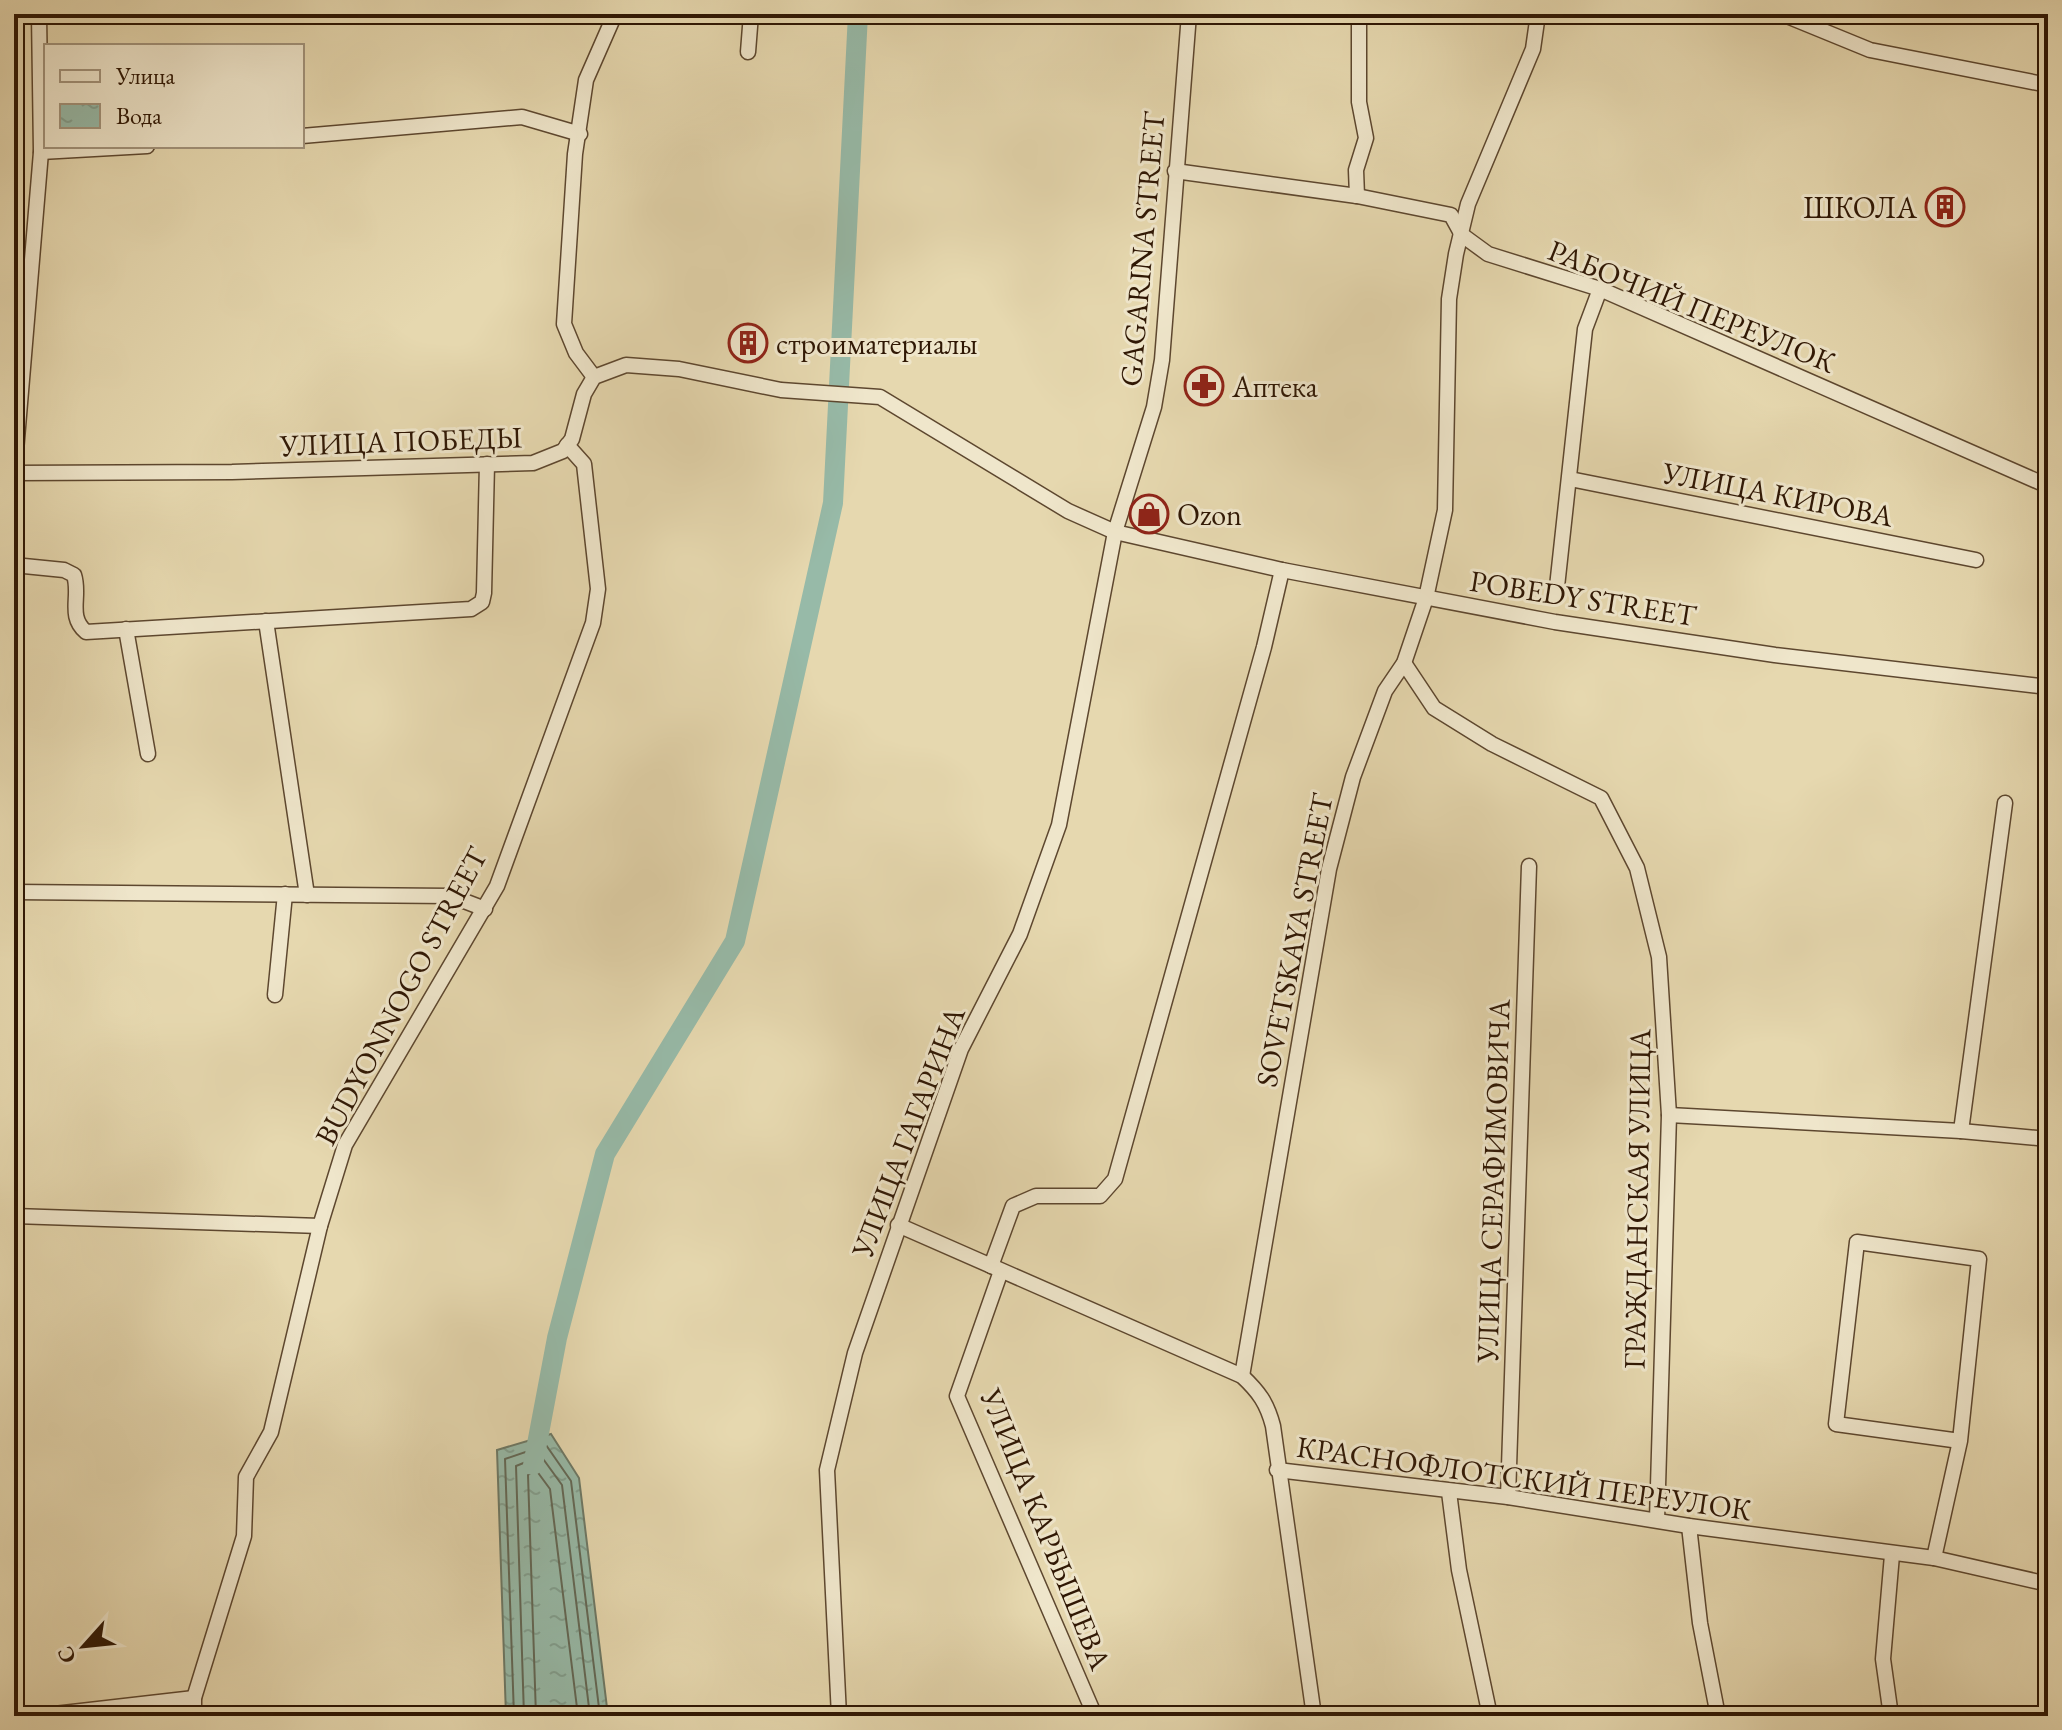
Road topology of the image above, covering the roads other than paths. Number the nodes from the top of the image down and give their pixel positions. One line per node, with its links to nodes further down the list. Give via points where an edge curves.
1 (39, 14): 13 (street)
2 (615, 14): 10 (street, via 586,80)
3 (751, 14): 8 (street)
4 (1189, 14): 14 (street, GAGARINA STREET)
5 (1359, 14): 15 (street, via 1359,102 1366,138 1356,170)
6 (1538, 14): 16 (street, SOVETSKAYA STREET, via 1533,49 1468,204)
7 (1782, 14): 9 (street, via 1870,50)
8 (748, 52)
9 (2048, 85)
10 (580, 134): 11 (street, via 522,117); 18 (street, via 564,324)
11 (304, 136)
12 (112, 148): 13 (street)
13 (41, 152): 21 (street)
14 (1175, 171): 15 (street, РАБОЧИЙ ПЕРЕУЛОК); 24 (street, GAGARINA STREET, via 1168,309 1158,384)
15 (1357, 196): 16 (street, РАБОЧИЙ ПЕРЕУЛОК, via 1451,215)
16 (1462, 235): 17 (street, РАБОЧИЙ ПЕРЕУЛОК, via 1488,254); 29 (street, SOVETSKAYA STREET, via 1449,299 1445,510)
17 (1600, 289): 22 (street, via 1585,329); 23 (street, РАБОЧИЙ ПЕРЕУЛОК)
18 (594, 377): 19 (street); 24 (street, via 626,365 781,390 880,397 1068,511)
19 (567, 445): 20 (street, УЛИЦА ПОБЕДЫ, via 533,463); 40 (street, BUDYONNOGO STREET, via 584,464 598,589 593,623)
20 (487, 464): 21 (street, УЛИЦА ПОБЕДЫ); 30 (street, via 482,602 471,609)
21 (14, 473)
22 (1570, 479): 25 (street, УЛИЦА КИРОВА); 28 (street)
23 (2048, 486)
24 (1115, 532): 27 (street, POBEDY STREET); 46 (street, УЛИЦА ГАГАРИНА, via 1059,825 1020,934 961,1049)
25 (1976, 560)
26 (14, 565): 31 (street, via 74,575 74,613 86,632)
27 (1282, 570): 29 (street, POBEDY STREET); 48 (street, УЛИЦА КАРБЫШЕВА, via 1115,1179 1100,1196 1036,1196 1013,1206)
28 (1556, 596)
29 (1426, 598): 32 (street, SOVETSKAYA STREET); 33 (street, POBEDY STREET, via 1775,655)
30 (266, 621): 31 (street); 39 (street)
31 (126, 629): 34 (street)
32 (1404, 663): 42 (street, ГРАЖДАНСКАЯ УЛИЦА, via 1434,708 1492,744 1601,798 1637,868 1659,957); 49 (street, SOVETSKAYA STREET, via 1385,691 1353,777 1329,869)
33 (2048, 687)
34 (148, 754)
35 (2005, 803): 43 (street)
36 (1529, 866): 53 (street, УЛИЦА СЕРАФИМОВИЧА)
37 (14, 892): 38 (street)
38 (285, 894): 39 (street); 41 (street)
39 (307, 895): 40 (street, via 451,896)
40 (485, 909): 47 (street, BUDYONNOGO STREET, via 345,1145)
41 (275, 995)
42 (1669, 1115): 43 (street); 54 (street, ГРАЖДАНСКАЯ УЛИЦА)
43 (1961, 1131): 44 (street)
44 (2048, 1139)
45 (14, 1216): 47 (street)
46 (898, 1225): 48 (street, КРАСНОФЛОТСКИЙ ПЕРЕУЛОК); 62 (street, УЛИЦА ГАГАРИНА, via 855,1353 827,1470)
47 (320, 1226): 59 (street, BUDYONNOGO STREET, via 271,1432 246,1477 244,1536)
48 (996, 1268): 49 (street, КРАСНОФЛОТСКИЙ ПЕРЕУЛОК); 63 (street, УЛИЦА КАРБЫШЕВА, via 957,1396)
49 (1242, 1376): 51 (street, КРАСНОФЛОТСКИЙ ПЕРЕУЛОК, via 1268,1404)
50 (1960, 1441): 50 (street, via 1836,1424 1857,1242 1979,1259); 57 (street)
51 (1277, 1470): 52 (street, КРАСНОФЛОТСКИЙ ПЕРЕУЛОК); 64 (street)
52 (1449, 1492): 53 (street, КРАСНОФЛОТСКИЙ ПЕРЕУЛОК); 65 (street, via 1459,1570)
53 (1508, 1497): 54 (street, КРАСНОФЛОТСКИЙ ПЕРЕУЛОК)
54 (1657, 1520): 55 (street, КРАСНОФЛОТСКИЙ ПЕРЕУЛОК)
55 (1689, 1526): 56 (street, КРАСНОФЛОТСКИЙ ПЕРЕУЛОК); 66 (street)
56 (1892, 1555): 57 (street, КРАСНОФЛОТСКИЙ ПЕРЕУЛОК); 67 (street, via 1883,1659)
57 (1934, 1558): 58 (street, КРАСНОФЛОТСКИЙ ПЕРЕУЛОК)
58 (2048, 1584)
59 (194, 1698): 60 (street); 61 (street, BUDYONNOGO STREET)
60 (37, 1716)
61 (194, 1716)
62 (839, 1716)
63 (1095, 1716)
64 (1314, 1716)
65 (1490, 1716)
66 (1718, 1716)
67 (1891, 1716)

